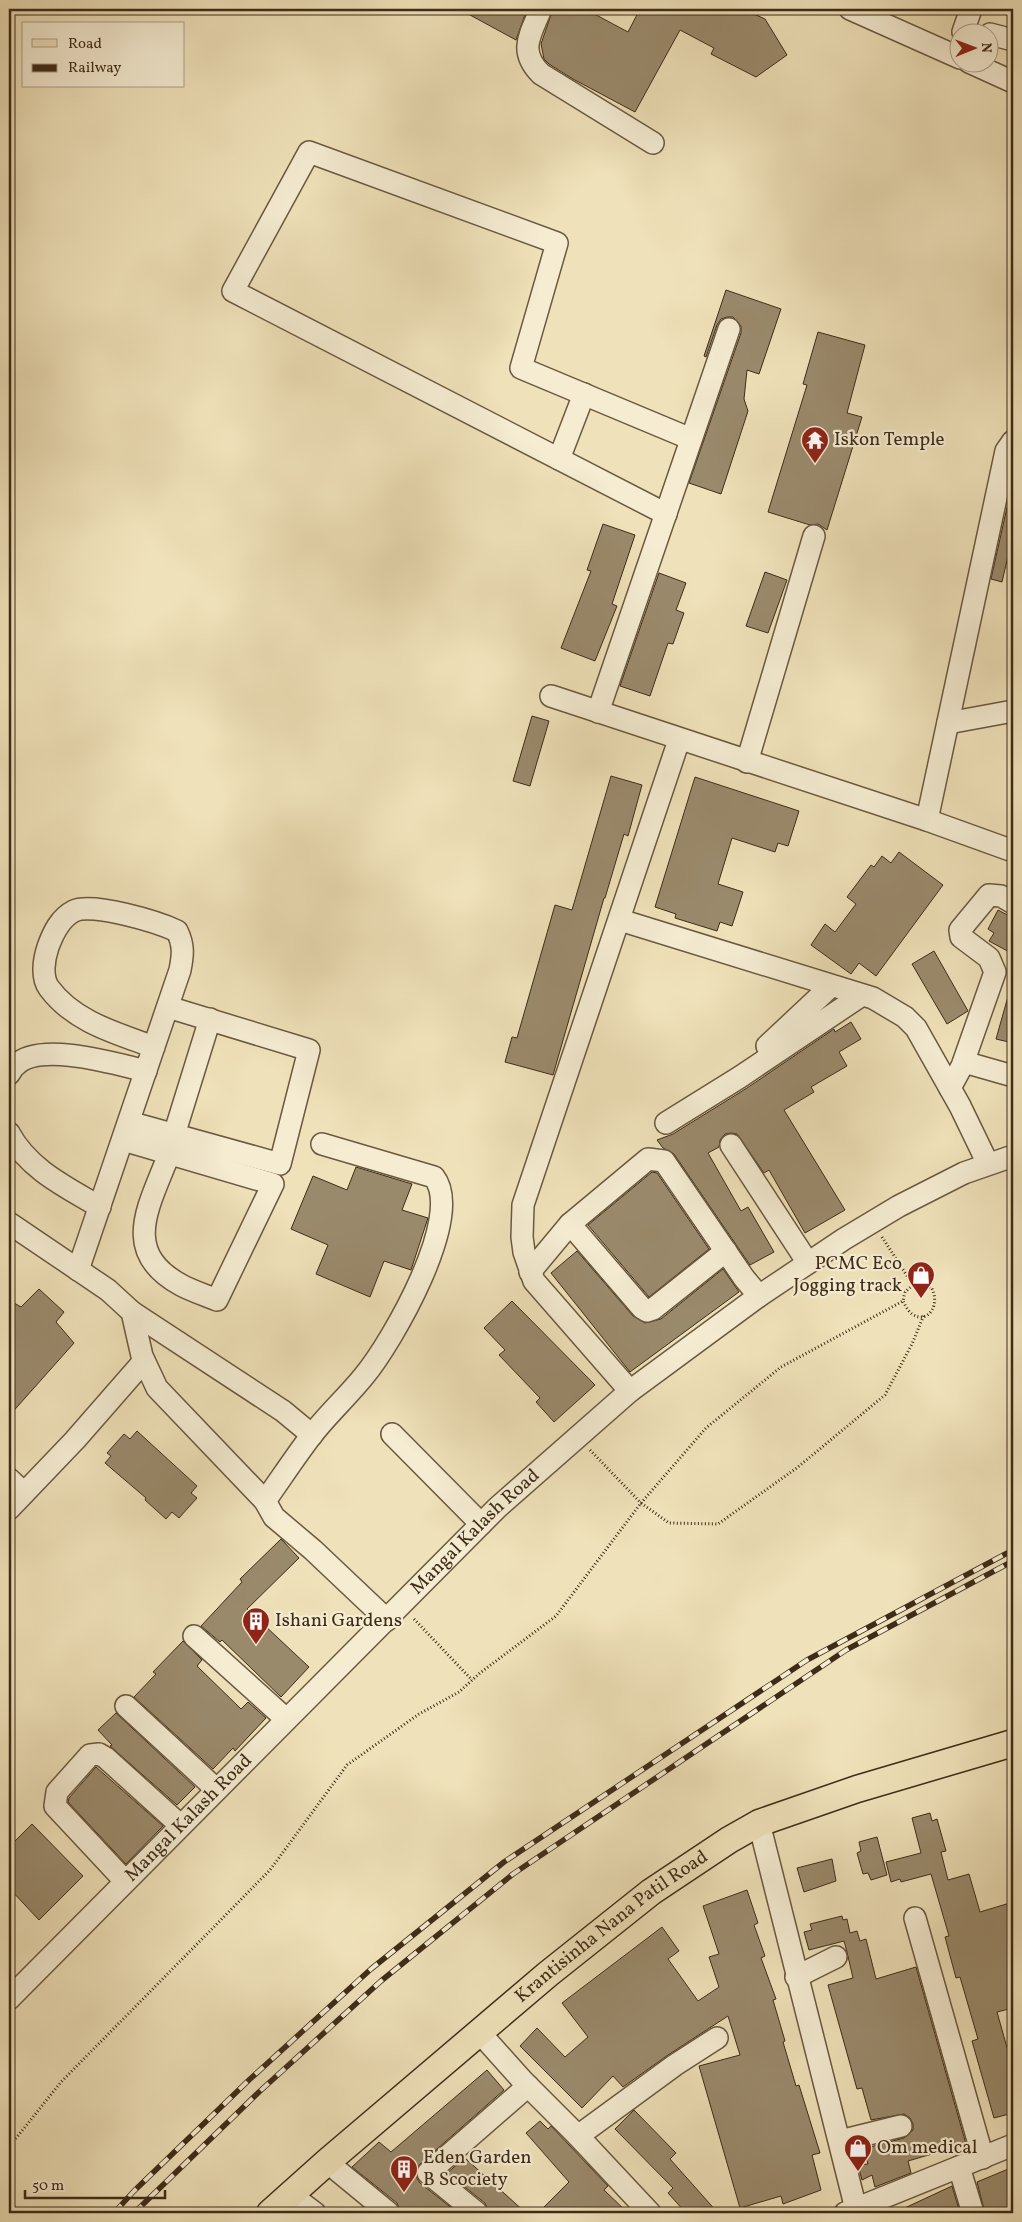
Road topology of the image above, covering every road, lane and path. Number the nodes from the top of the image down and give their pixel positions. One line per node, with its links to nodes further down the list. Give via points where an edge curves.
1 (541, 9): 12 (street, via 528,39 527,52 531,64 541,74)
2 (850, 9): 7 (street)
3 (970, 9): 5 (street)
4 (978, 9): 6 (street)
5 (970, 22)
6 (975, 22)
7 (950, 38)
8 (1013, 40): 9 (street)
9 (1000, 41)
10 (1000, 70): 11 (street)
11 (1013, 82)
12 (653, 143)
13 (729, 329): 15 (street)
14 (584, 394): 15 (street); 17 (street); 17 (street, via 521,368 557,243 309,152 233,291)
15 (691, 440): 18 (street)
16 (1013, 442): 23 (street, via 1006,451)
17 (559, 459): 18 (street)
18 (666, 514): 22 (street)
19 (814, 536): 25 (street)
20 (551, 696): 22 (street)
21 (1013, 711): 23 (street)
22 (598, 712): 24 (street)
23 (948, 723): 26 (street)
24 (679, 740): 25 (street); 29 (street)
25 (747, 762): 26 (street)
26 (927, 820): 27 (street)
27 (1013, 850)
28 (1013, 903): 36 (street, via 1001,896 989,895 960,930 961,937 989,958 995,972)
29 (620, 920): 30 (street); 56 (street, via 523,1205 522,1237)
30 (831, 986): 31 (street); 35 (street)
31 (862, 995): 40 (street, via 892,1008 916,1028); 41 (street, via 740,1078)
32 (168, 1007): 33 (street); 34 (street); 34 (street, via 183,955 177,931 158,922 92,908 75,910 64,917 47,950 44,980 49,988 62,1002 95,1025)
33 (210, 1020): 44 (street); 44 (street, via 309,1050 280,1164)
34 (154, 1047): 37 (street)
35 (756, 1056)
36 (964, 1062): 39 (street); 40 (street)
37 (146, 1071): 38 (street, via 74,1054 58,1054 16,1064); 42 (street)
38 (9, 1074)
39 (1013, 1076)
40 (955, 1097): 48 (street)
41 (666, 1123)
42 (126, 1131): 44 (street); 49 (street)
43 (9, 1133): 49 (street, via 16,1146 41,1172)
44 (171, 1144): 44 (street, via 273,1184 217,1300 168,1278 147,1254 143,1239 145,1223)
45 (322, 1144): 65 (street, via 434,1177 440,1184 442,1196 441,1214 422,1279 378,1357)
46 (731, 1145): 54 (street)
47 (1013, 1156): 48 (street, Mangal Kalash Road)
48 (988, 1164): 50 (street, Mangal Kalash Road, via 937,1186)
49 (100, 1207): 55 (street)
50 (872, 1222): 54 (street, Mangal Kalash Road); 57 (path)
51 (9, 1223): 55 (street)
52 (570, 1224): 53 (street, via 648,1311); 53 (street, via 648,1159 658,1158 664,1161); 56 (street)
53 (726, 1251): 58 (street)
54 (808, 1263): 58 (street, Mangal Kalash Road)
55 (78, 1270): 60 (street, via 108,1290)
56 (530, 1272): 63 (street, via 534,1281)
57 (913, 1285): 59 (path); 61 (path, via 931,1287 935,1294 936,1304)
58 (759, 1296): 63 (street, Mangal Kalash Road)
59 (902, 1301): 61 (path, via 912,1314); 71 (path, via 782,1367 706,1428)
60 (132, 1312): 62 (street); 65 (street, via 284,1411)
61 (924, 1316): 71 (path, via 885,1395 798,1468 718,1524 669,1523)
62 (144, 1361): 69 (street, via 76,1440); 70 (street, via 158,1388 175,1408)
63 (630, 1391): 66 (street, Mangal Kalash Road)
64 (392, 1434): 73 (street)
65 (312, 1435): 70 (street)
66 (577, 1437): 71 (path); 73 (street, Mangal Kalash Road)
67 (9, 1472): 68 (street, via 12,1475)
68 (9, 1479): 69 (street)
69 (24, 1493): 72 (street)
70 (265, 1501): 74 (street, via 274,1517)
71 (641, 1503): 76 (path, via 556,1616)
72 (9, 1509)
73 (481, 1524): 74 (street, Mangal Kalash Road)
74 (394, 1613): 76 (path); 78 (street, Mangal Kalash Road)
75 (194, 1636): 78 (street)
76 (472, 1680): 95 (path, via 459,1692 419,1714 347,1765 270,1870 61,2082)
77 (126, 1706): 80 (street)
78 (286, 1718): 80 (street, Mangal Kalash Road)
79 (1013, 1743): 81 (main road, Krantisinha Nana Patil Road, via 857,1789)
80 (216, 1789): 82 (street, Mangal Kalash Road)
81 (758, 1823): 86 (street); 88 (main road, Krantisinha Nana Patil Road, via 651,1892)
82 (180, 1825): 83 (street, Mangal Kalash Road); 83 (street, via 106,1758 99,1754 90,1755 58,1792 55,1806)
83 (125, 1881): 87 (street, Mangal Kalash Road)
84 (916, 1918): 96 (street)
85 (836, 1957): 86 (street)
86 (796, 1977): 93 (street)
87 (9, 1999)
88 (480, 2033): 90 (street); 97 (main road, Krantisinha Nana Patil Road)
89 (717, 2038): 92 (street)
90 (528, 2086): 92 (street); 104 (street, via 428,2174)
91 (901, 2126): 93 (street)
92 (578, 2136): 105 (street)
93 (840, 2141): 100 (street)
94 (1013, 2145): 96 (street)
95 (9, 2147)
96 (983, 2158): 98 (street)
97 (327, 2162): 99 (main road, Krantisinha Nana Patil Road); 103 (street)
98 (959, 2168): 100 (street); 106 (street)
99 (290, 2194): 101 (main road, Krantisinha Nana Patil Road); 102 (street)
100 (852, 2212)
101 (270, 2213)
102 (314, 2213)
103 (389, 2213)
104 (477, 2213)
105 (650, 2213)
106 (973, 2213)

